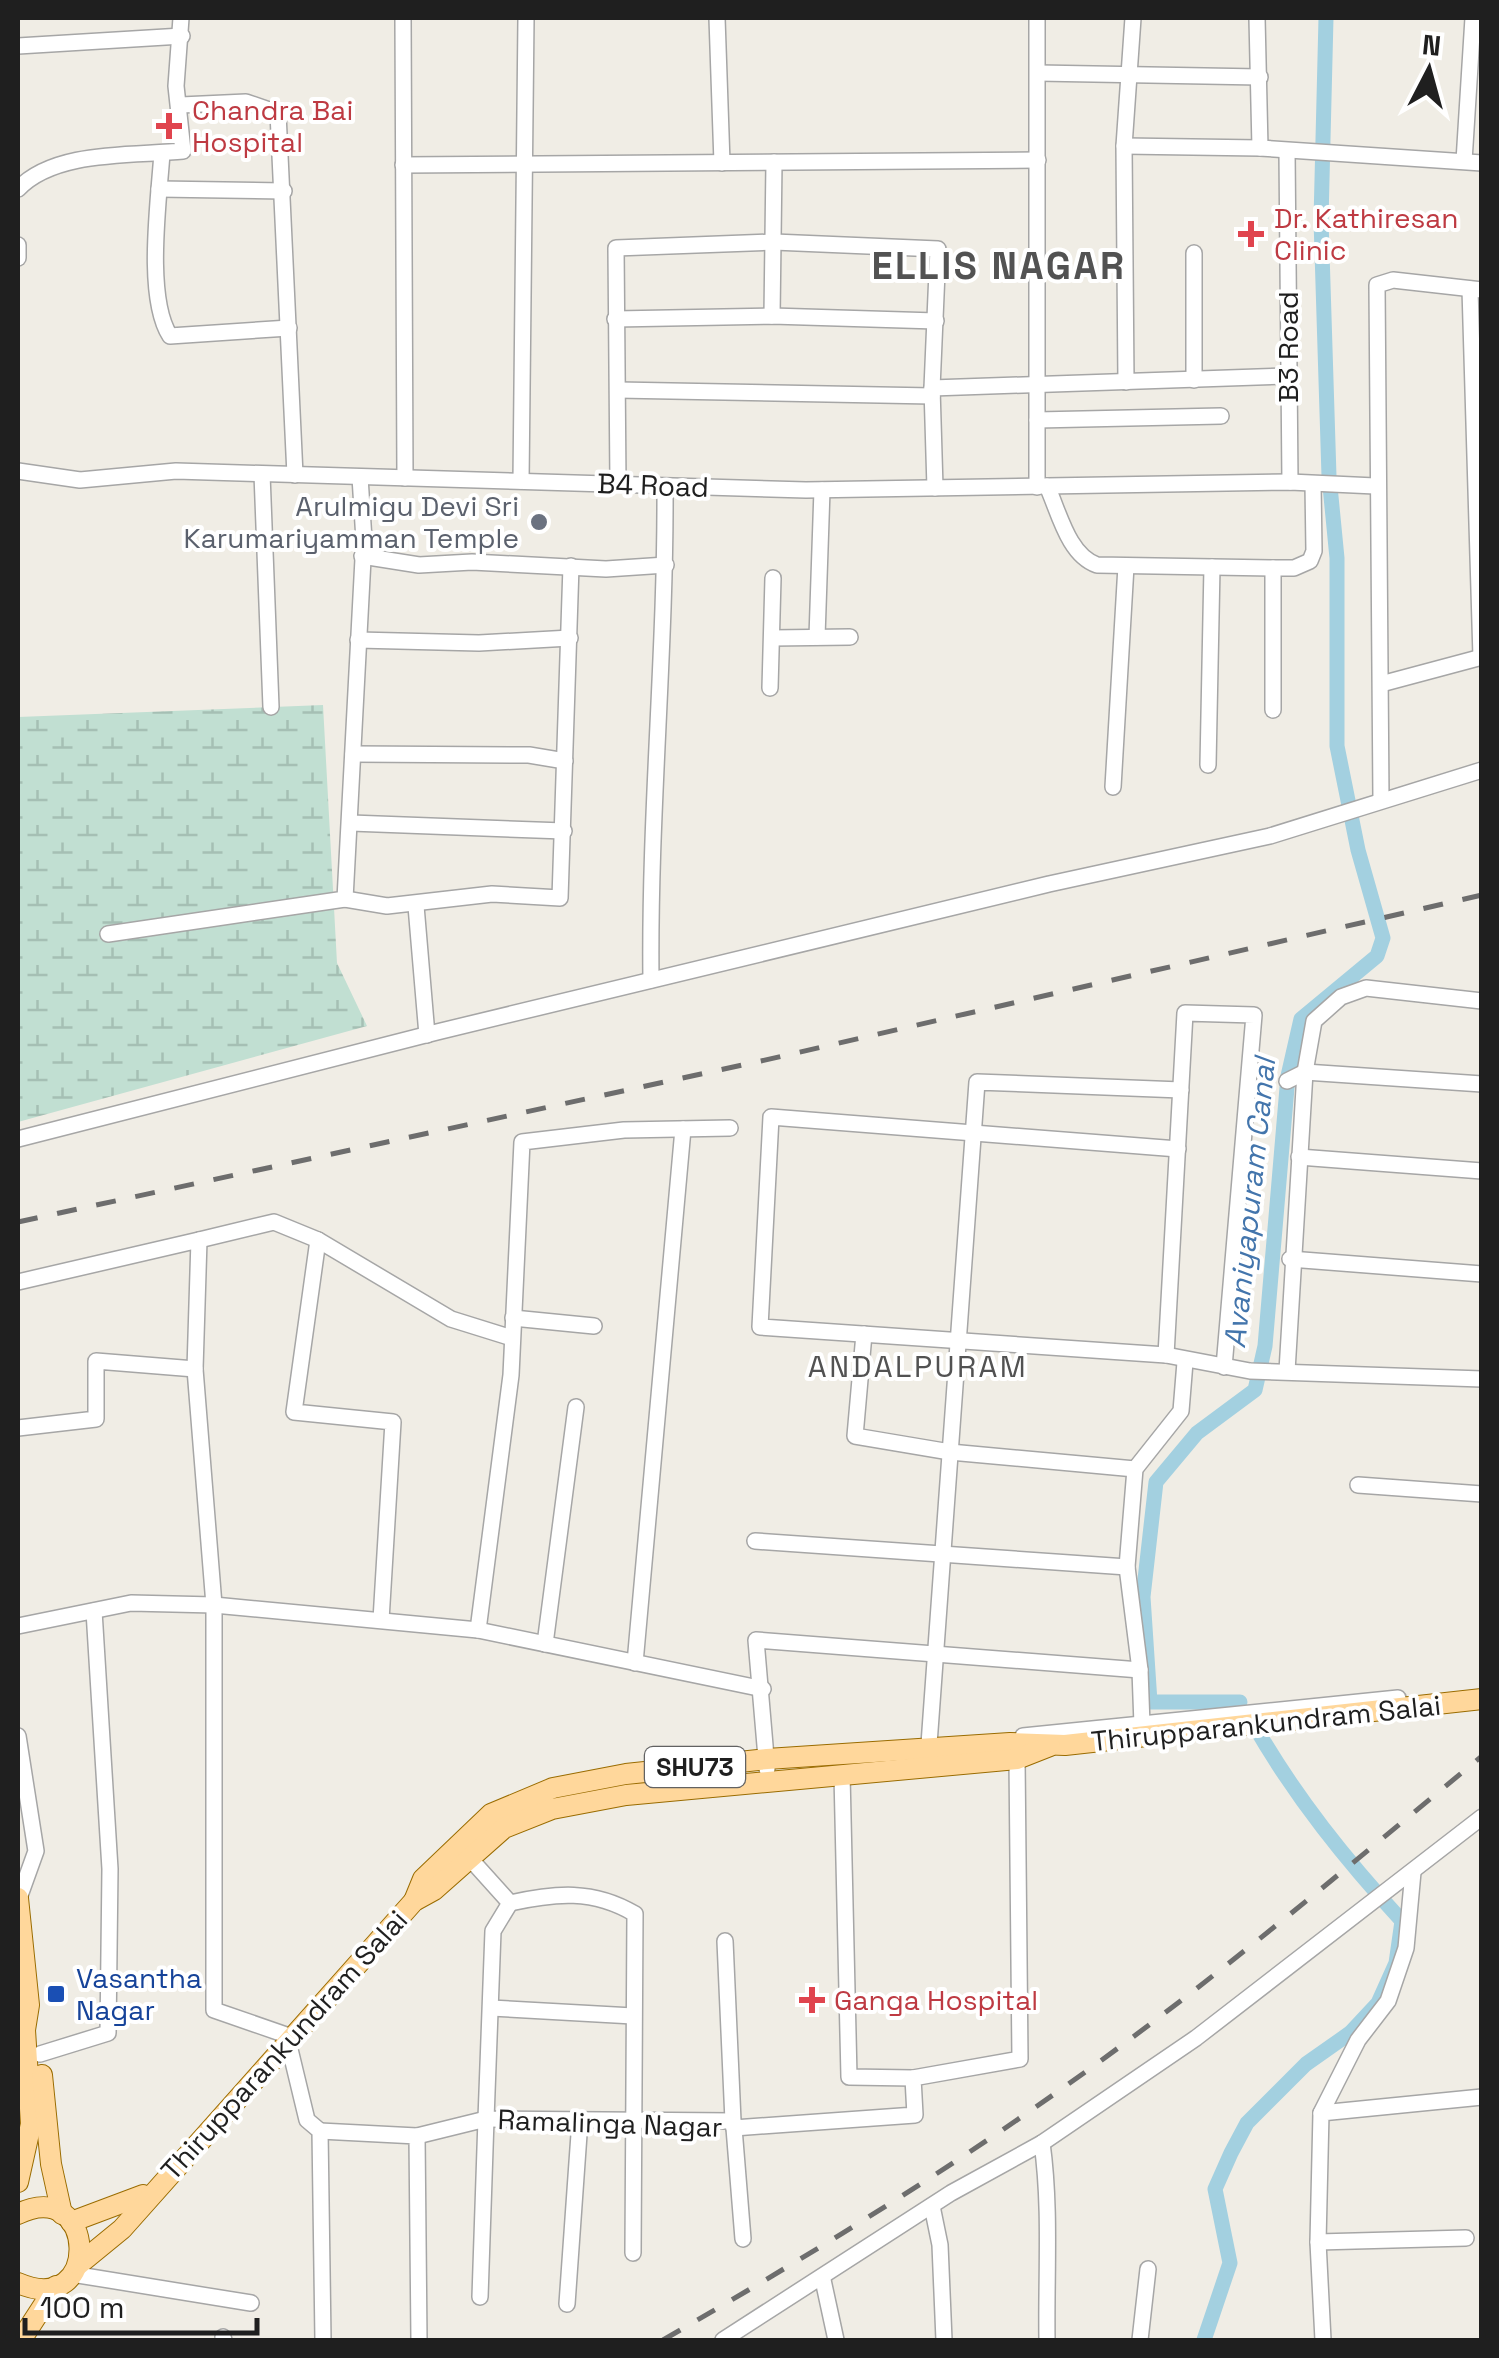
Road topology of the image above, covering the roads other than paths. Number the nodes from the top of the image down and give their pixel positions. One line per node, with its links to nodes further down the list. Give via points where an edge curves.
1 (181, 18): 9 (street)
2 (403, 18): 26 (street)
3 (526, 18): 25 (street)
4 (717, 18): 22 (street)
5 (1037, 18): 12 (street)
6 (1133, 18): 14 (street)
7 (1256, 18): 13 (street)
8 (1473, 18): 11 (street)
9 (182, 36): 10 (street); 15 (street)
10 (18, 46)
11 (1478, 53): 21 (street)
12 (1038, 73): 14 (street); 20 (street)
13 (1260, 76): 14 (street); 17 (street)
14 (1128, 77): 16 (street)
15 (180, 104): 19 (street, via 183,151); 29 (street, via 246,102 278,113)
16 (1124, 146): 17 (street); 43 (street)
17 (1260, 148): 18 (street)
18 (1287, 152): 21 (street); 41 (street, B3 Road)
19 (162, 153): 27 (street, via 78,162 30,175); 28 (street)
20 (1038, 160): 23 (street); 44 (street)
21 (1464, 161): 24 (street)
22 (722, 162): 23 (street); 25 (street)
23 (774, 162): 30 (street)
24 (1482, 163)
25 (524, 164): 26 (street); 55 (street)
26 (403, 165): 54 (street)
27 (18, 189)
28 (159, 189): 29 (street); 39 (street, via 157,251 170,336)
29 (284, 191): 39 (street)
30 (774, 242): 35 (street); 36 (street, via 616,248); 38 (street, via 938,249)
31 (18, 245): 33 (street)
32 (1194, 253): 42 (street)
33 (18, 258)
34 (1476, 289): 47 (street); 61 (street, via 1393,280 1377,285)
35 (772, 316): 36 (street); 37 (street)
36 (615, 319): 45 (street)
37 (916, 320): 38 (street); 40 (street)
38 (936, 322): 40 (street)
39 (288, 328): 52 (street)
40 (934, 339): 46 (street)
41 (1288, 376): 42 (street); 56 (street, B3 Road)
42 (1194, 380): 43 (street)
43 (1126, 382): 44 (street)
44 (1037, 385): 46 (street); 49 (street)
45 (618, 390): 46 (street); 57 (street)
46 (932, 392): 62 (street)
47 (1478, 395): 76 (street)
48 (1221, 416): 49 (street)
49 (1037, 420): 60 (street)
50 (18, 471): 51 (street, B4 Road, via 80,480)
51 (262, 474): 52 (street, B4 Road); 79 (street)
52 (295, 475): 53 (street, B4 Road)
53 (360, 477): 54 (street, B4 Road); 64 (street)
54 (405, 478): 55 (street, B4 Road)
55 (521, 482): 57 (street, B4 Road)
56 (1290, 482): 58 (street, B4 Road); 60 (street, B4 Road)
57 (618, 484): 59 (street, B4 Road)
58 (1315, 484): 61 (street, B4 Road); 69 (street, via 1310,561)
59 (665, 486): 63 (street, B4 Road); 65 (street)
60 (1042, 486): 62 (street, B4 Road); 67 (street, via 1086,561)
61 (1376, 486): 77 (street)
62 (935, 488): 63 (street, B4 Road)
63 (822, 490): 74 (street)
64 (362, 556): 66 (street, via 420,565); 75 (street)
65 (666, 565): 66 (street); 92 (street)
66 (571, 566): 72 (street)
67 (1126, 566): 68 (street); 85 (street)
68 (1212, 567): 69 (street); 83 (street)
69 (1273, 568): 80 (street)
70 (773, 578): 73 (street)
71 (850, 637): 74 (street)
72 (570, 638): 75 (street); 82 (street)
73 (772, 638): 74 (street); 78 (street)
74 (817, 638)
75 (358, 640): 81 (street)
76 (1481, 657): 77 (street)
77 (1381, 684): 86 (street)
78 (770, 688)
79 (272, 707)
80 (1273, 710)
81 (353, 754): 82 (street, via 529,754); 87 (street)
82 (566, 761): 88 (street)
83 (1208, 765)
84 (1482, 770): 86 (street)
85 (1113, 787)
86 (1381, 800): 92 (street, via 1335,819)
87 (351, 823): 88 (street); 89 (street)
88 (564, 831): 90 (street, via 560,898 492,894)
89 (346, 899): 90 (street); 91 (street)
90 (416, 906): 94 (street)
91 (108, 934)
92 (650, 980): 94 (street)
93 (1482, 1001): 95 (street, via 1366,988 1340,997 1314,1021)
94 (428, 1034): 102 (street)
95 (1304, 1072): 96 (street); 97 (street); 104 (street)
96 (1287, 1081)
97 (1482, 1084)
98 (1181, 1090): 101 (street, via 977,1082); 103 (street); 118 (street, via 1186,1013 1254,1015)
99 (683, 1128): 100 (street); 111 (street, via 522,1142); 138 (street)
100 (730, 1128)
101 (974, 1130): 103 (street); 113 (street, via 771,1117 760,1327); 115 (street)
102 (18, 1139)
103 (1178, 1149): 116 (street)
104 (1299, 1157): 105 (street); 108 (street)
105 (1482, 1172)
106 (198, 1240): 107 (street, via 274,1222); 110 (street); 119 (street)
107 (318, 1240): 114 (street, via 451,1319); 133 (street, via 294,1412 393,1422)
108 (1290, 1259): 109 (street); 120 (street)
109 (1482, 1274)
110 (18, 1282)
111 (513, 1318): 112 (street); 114 (street)
112 (594, 1326)
113 (864, 1334): 115 (street); 124 (street, via 855,1436)
114 (512, 1338): 135 (street)
115 (959, 1340): 116 (street); 124 (street)
116 (1166, 1355): 117 (street)
117 (1185, 1362): 118 (street); 125 (street, via 1181,1411)
118 (1224, 1367): 120 (street)
119 (195, 1369): 123 (street, via 96,1361 96,1419); 131 (street)
120 (1279, 1370): 121 (street)
121 (1482, 1379)
122 (576, 1407): 136 (street)
123 (18, 1428)
124 (950, 1452): 125 (street); 129 (street)
125 (1135, 1470): 130 (street)
126 (1358, 1484): 127 (street)
127 (1482, 1494)
128 (755, 1541): 129 (street)
129 (943, 1556): 130 (street); 137 (street)
130 (1127, 1567): 139 (street)
131 (214, 1605): 132 (street, via 131,1603); 133 (street); 158 (street, via 214,2010)
132 (94, 1610): 134 (street); 159 (street, via 110,1870 108,2033)
133 (381, 1620): 135 (street)
134 (18, 1626)
135 (478, 1630): 136 (street)
136 (545, 1644): 138 (street)
137 (936, 1652): 139 (street); 140 (street, via 756,1640); 146 (street)
138 (635, 1663): 140 (street)
139 (1140, 1670): 143 (street)
140 (763, 1689): 147 (street)
141 (1482, 1690): 143 (street)
142 (1482, 1699): 145 (main road, Thirupparankundram Salai / SHU73)
143 (1142, 1724): 145 (street, via 1019,1736)
144 (18, 1736): 153 (street, via 36,1851)
145 (1014, 1751): 146 (main road, Thirupparankundram Salai / SHU73); 160 (street, via 1020,2059)
146 (928, 1756): 147 (main road, Thirupparankundram Salai / SHU73); 148 (main road, Thirupparankundram Salai / SHU73)
147 (767, 1759): 149 (street); 151 (main road, Thirupparankundram Salai / SHU73, via 553,1788 491,1814)
148 (842, 1775): 149 (main road, Thirupparankundram Salai / SHU73); 160 (street, via 849,2078)
149 (768, 1783): 151 (main road, Thirupparankundram Salai / SHU73, via 626,1795 552,1809)
150 (1482, 1817): 152 (street)
151 (462, 1850): 154 (street); 158 (main road, Thirupparankundram Salai / SHU73, via 423,1879 414,1901)
152 (1413, 1872): 162 (street, via 1406,1948 1388,2001 1357,2042); 169 (street, via 1196,2038)
153 (18, 1899): 159 (main road)
154 (510, 1903): 156 (street, Ramalinga Nagar, via 493,1931); 157 (street, via 558,1893 610,1898 635,1914)
155 (725, 1941): 166 (street)
156 (490, 2008): 157 (street); 163 (street, Ramalinga Nagar)
157 (633, 2016): 165 (street)
158 (290, 2039): 167 (street, via 307,2120); 171 (main road, Thirupparankundram Salai / SHU73)
159 (28, 2062): 170 (main road, via 32,2124); 174 (main road)
160 (913, 2078): 166 (street, Ramalinga Nagar, via 915,2115)
161 (1482, 2097): 162 (street)
162 (1321, 2113): 177 (street)
163 (486, 2119): 164 (street, Ramalinga Nagar); 168 (street); 183 (street)
164 (580, 2120): 165 (street, Ramalinga Nagar); 185 (street)
165 (634, 2120): 166 (street, Ramalinga Nagar); 178 (street)
166 (734, 2125): 176 (street)
167 (320, 2131): 168 (street); 187 (street)
168 (416, 2136): 188 (street)
169 (1042, 2143): 172 (street); 192 (street, via 1049,2193)
170 (18, 2182)
171 (153, 2188): 174 (main road, Thirupparankundram Salai / SHU73, via 133,2203); 180 (main road, Thirupparankundram Salai / SHU73, via 122,2229)
172 (932, 2206): 181 (street); 191 (street)
173 (18, 2214): 174 (main road, Thirupparankundram Salai, via 39,2208)
174 (67, 2218): 180 (main road, via 81,2242)
175 (1466, 2238): 177 (street)
176 (743, 2239)
177 (1318, 2242): 194 (street)
178 (634, 2253)
179 (1148, 2269): 193 (street)
180 (69, 2275): 182 (main road, via 43,2290); 184 (street); 186 (main road, Thirupparankundram Salai)
181 (822, 2280): 189 (street); 190 (street)
182 (18, 2283)
183 (480, 2297)
184 (251, 2303)
185 (567, 2304)
186 (21, 2340)
187 (324, 2340)
188 (419, 2340)
189 (722, 2340)
190 (836, 2340)
191 (944, 2340)
192 (1047, 2340)
193 (1140, 2340)
194 (1323, 2340)

